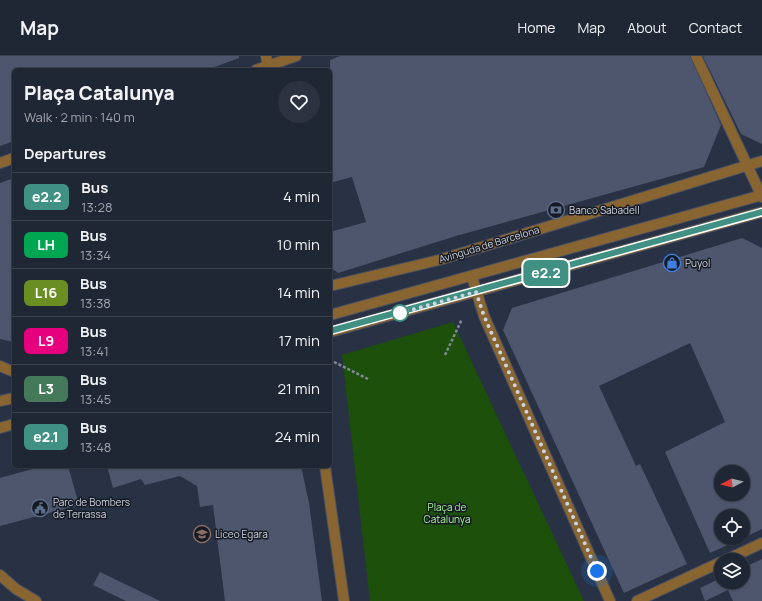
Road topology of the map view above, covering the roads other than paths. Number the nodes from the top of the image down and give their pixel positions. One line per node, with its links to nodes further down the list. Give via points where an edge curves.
1 (266, 56): 4 (street)
2 (296, 56): 4 (street)
3 (696, 56): 8 (street)
4 (268, 68)
5 (12, 159): 7 (street)
6 (762, 161): 8 (street, Avinguda de Barcelona)
7 (0, 163)
8 (747, 165): 9 (street); 12 (street, Avinguda de Barcelona, via 439,260)
9 (762, 196): 11 (street)
10 (762, 212): 13 (street)
11 (472, 277): 13 (street); 14 (street)
12 (332, 286)
13 (476, 292): 15 (street); 31 (street, via 484,316)
14 (332, 314)
15 (332, 331)
16 (0, 366): 17 (street)
17 (12, 371)
18 (12, 398): 19 (street)
19 (0, 401)
20 (12, 424): 21 (street)
21 (0, 427)
22 (326, 468): 30 (street)
23 (762, 543): 24 (street)
24 (741, 553)
25 (714, 565): 32 (street)
26 (0, 575): 28 (street)
27 (0, 587): 28 (street)
28 (16, 589): 29 (street)
29 (32, 600)
30 (344, 601)
31 (610, 601)
32 (637, 601)

